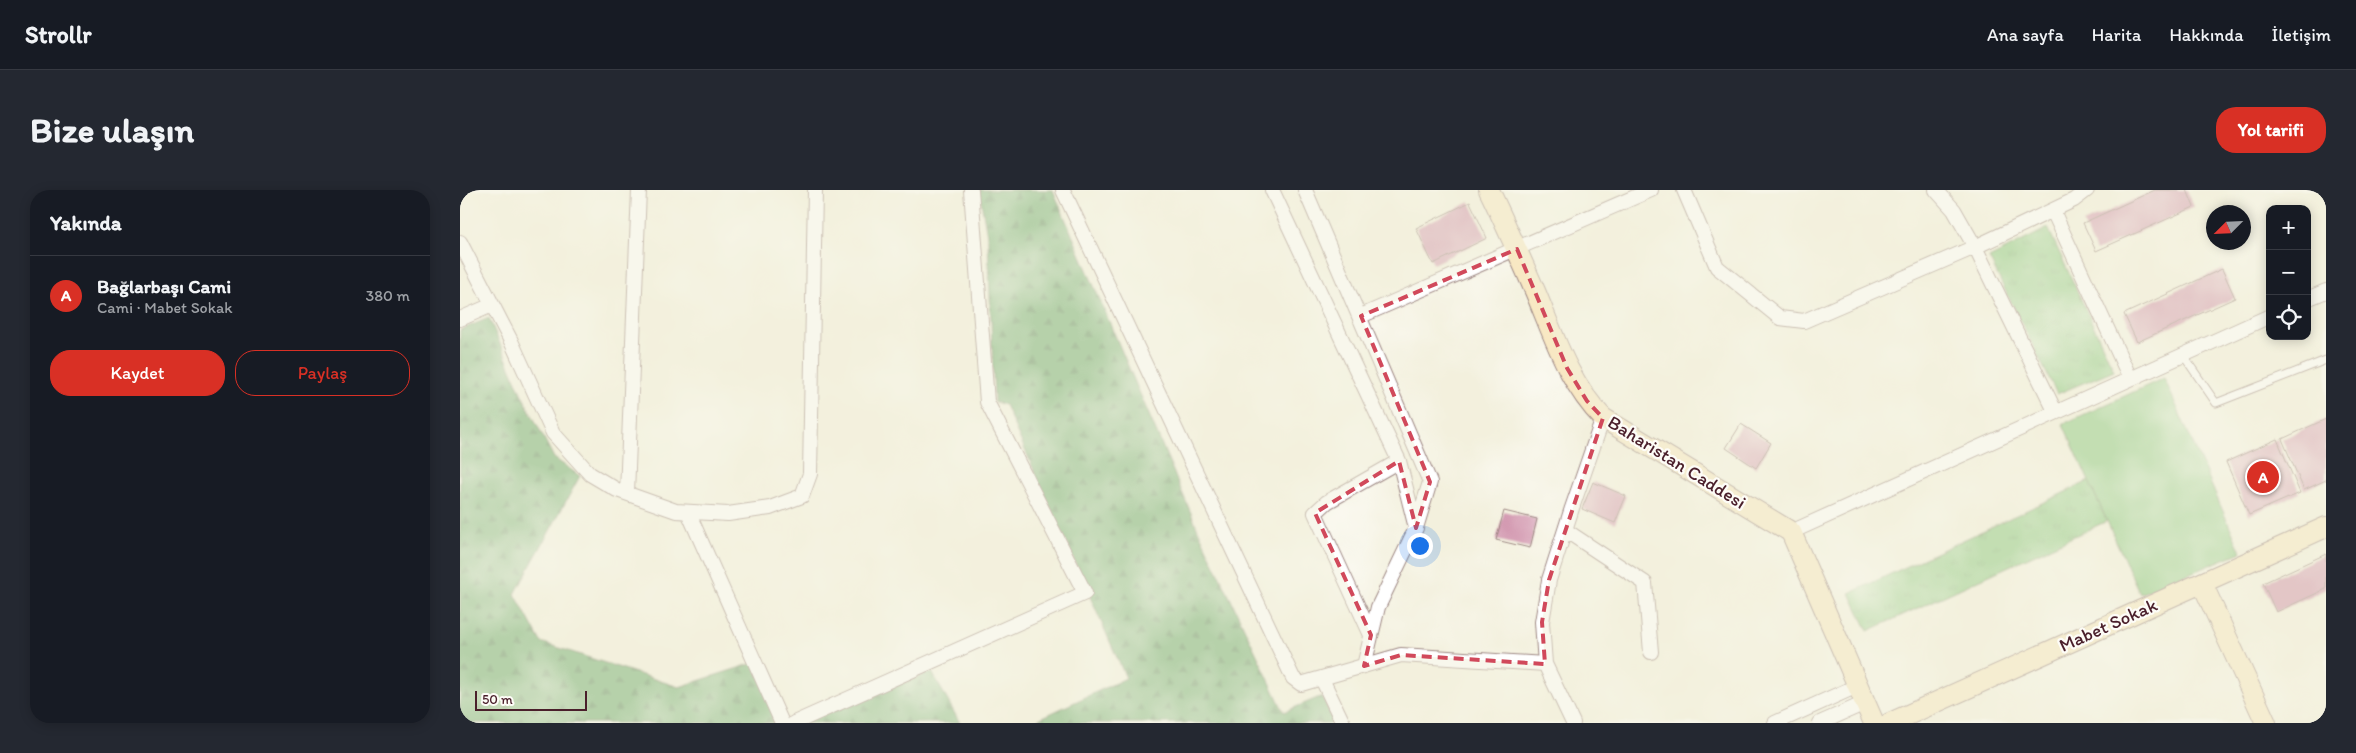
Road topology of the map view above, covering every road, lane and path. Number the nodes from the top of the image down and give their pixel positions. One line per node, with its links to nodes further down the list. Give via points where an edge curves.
1 (639, 190): 28 (street)
2 (815, 190): 29 (street, via 810,474 802,496 770,508 728,514)
3 (971, 190): 42 (street, via 987,402 1085,592)
4 (1063, 190): 39 (street, via 1293,678 1302,684)
5 (1272, 190): 27 (street)
6 (1305, 190): 19 (street)
7 (1489, 190): 15 (street, Baharistan Caddesi)
8 (1651, 190): 15 (street)
9 (1684, 190): 14 (street, via 1716,267 1780,318 1804,321)
10 (1936, 190): 14 (street, via 1954,210)
11 (2087, 190): 12 (street)
12 (2053, 210): 14 (street); 24 (street)
13 (460, 242): 18 (street)
14 (1975, 247): 25 (street)
15 (1517, 249): 19 (street); 26 (street, Baharistan Caddesi, via 1567,368 1587,401)
16 (2326, 291): 17 (street)
17 (2311, 297)
18 (492, 305): 21 (street); 28 (street, via 553,433 590,474)
19 (1361, 316): 30 (street, via 1430,482)
20 (2266, 318): 22 (street)
21 (460, 319)
22 (2183, 354): 23 (lane, via 2216,403); 24 (street)
23 (2326, 360)
24 (2130, 378): 25 (street)
25 (2055, 411): 33 (street)
26 (1603, 418): 32 (street); 33 (street, Baharistan Caddesi)
27 (1399, 462): 30 (street); 35 (street, via 1327,502 1316,513)
28 (627, 493): 29 (street, via 676,511)
29 (688, 512): 41 (street)
30 (1416, 528): 35 (street, via 1378,608)
31 (2326, 528): 34 (street, Mabet Sokak)
32 (1565, 530): 36 (street, via 1645,582); 37 (street, via 1549,580 1542,622)
33 (1791, 532): 40 (street)
34 (2202, 583): 48 (street, Mabet Sokak); 49 (street)
35 (1371, 635): 38 (street)
36 (1651, 652)
37 (1545, 664): 38 (street, via 1401,655); 44 (street)
38 (1364, 666): 39 (street)
39 (1322, 679): 43 (street)
40 (1861, 694): 45 (street); 46 (street); 47 (street)
41 (782, 723)
42 (794, 723)
43 (1343, 723)
44 (1573, 723)
45 (1775, 723)
46 (1820, 723)
47 (1874, 723)
48 (1890, 723)
49 (2266, 723)

